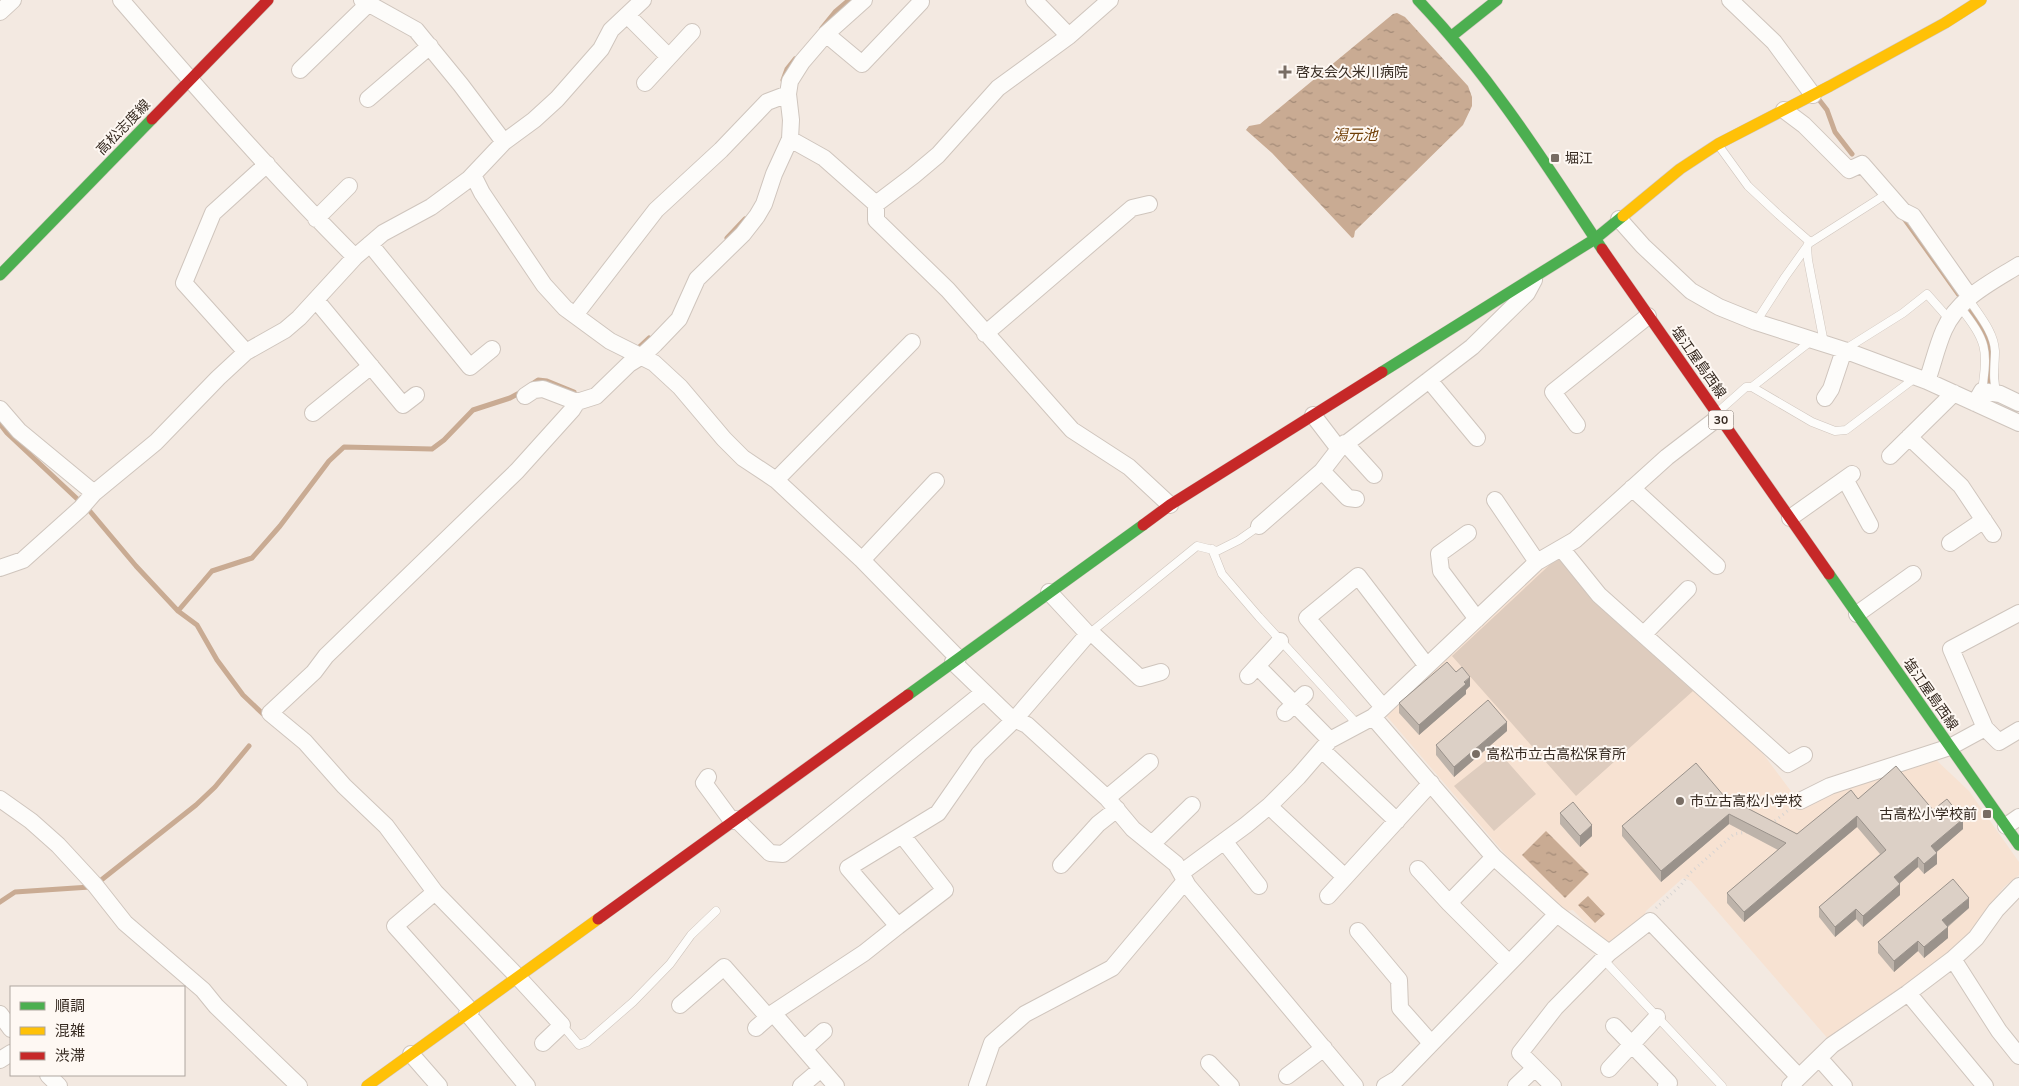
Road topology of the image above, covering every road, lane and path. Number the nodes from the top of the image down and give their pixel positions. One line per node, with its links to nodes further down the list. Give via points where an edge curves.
1 (13, 0): 14 (street)
2 (121, 0): 23 (street)
3 (268, 0): 23 (street, 高松志度線)
4 (643, 0): 15 (street)
5 (864, 0): 17 (street)
6 (1034, 0): 19 (street)
7 (1110, 0): 19 (street)
8 (1418, 0): 18 (street, 塩江屋島西線 / 30)
9 (1497, 0): 18 (street)
10 (1730, 0): 26 (street, via 1774,42)
11 (1981, 0): 26 (street)
12 (921, 1): 17 (street, via 862,64)
13 (365, 2): 20 (street, via 416,30); 22 (street)
14 (0, 12)
15 (627, 15): 21 (street); 30 (street, via 611,30 601,49 557,99)
16 (692, 32): 21 (street)
17 (826, 34): 25 (street, via 802,62 790,81)
18 (1452, 35): 40 (street, 塩江屋島西線 / 30, via 1512,110)
19 (1069, 36): 36 (street, via 998,88 938,155)
20 (430, 46): 27 (street); 30 (street)
21 (669, 57): 24 (street)
22 (300, 70)
23 (190, 80): 32 (street); 45 (street, 高松志度線)
24 (645, 83)
25 (788, 94): 29 (street); 49 (street, via 767,102 656,210)
26 (1813, 95): 28 (street)
27 (368, 99)
28 (1784, 110): 31 (street); 35 (street, via 1804,125 1849,170 1862,164)
29 (790, 139): 36 (street, via 824,158); 58 (street, via 757,216 697,278 679,319)
30 (504, 142): 33 (street)
31 (1718, 144): 39 (street, via 1680,169); 42 (lane, via 1748,186 1810,242)
32 (267, 164): 38 (street); 57 (street, via 213,213 184,283)
33 (473, 175): 41 (street, via 432,207 383,233); 49 (street, via 482,194 544,285)
34 (349, 186): 38 (street)
35 (1888, 192): 42 (lane); 48 (street, via 1903,211 1913,216)
36 (876, 204): 52 (street, via 876,220 948,290)
37 (1149, 204): 52 (street, via 1132,208)
38 (316, 219): 43 (street)
39 (1619, 219): 40 (street); 51 (street, via 1691,291)
40 (1594, 239): 46 (street); 50 (street, 塩江屋島西線 / 30)
41 (370, 244): 43 (street); 55 (street, via 470,367)
42 (1808, 246): 51 (lane); 54 (lane)
43 (355, 257): 47 (street)
44 (2019, 265): 48 (street)
45 (0, 276)
46 (1536, 276): 61 (street, via 1527,293 1472,348); 72 (street)
47 (316, 300): 57 (street, via 285,330); 59 (street)
48 (1962, 306): 56 (lane, via 1927,294); 60 (street, via 1945,328); 65 (lane, via 1985,346); 65 (lane, via 1993,339 1993,381)
49 (575, 315): 58 (street, via 610,341)
50 (1648, 316): 73 (street, 塩江屋島西線 / 30); 75 (street, via 1553,392)
51 (1756, 322): 54 (street)
52 (985, 334): 88 (street, via 1072,430 1129,467)
53 (912, 342): 82 (street)
54 (1818, 342): 56 (street); 62 (lane)
55 (492, 349)
56 (1844, 350): 60 (street); 67 (street)
57 (246, 352): 87 (street, via 156,442)
58 (635, 354): 68 (street, via 596,396); 82 (street, via 654,363 680,387 743,458)
59 (371, 366): 64 (street, via 403,405); 71 (street)
60 (1922, 379): 62 (lane, via 1846,430 1835,431 1812,422); 63 (street)
61 (1429, 380): 77 (street); 78 (street)
62 (1752, 387): 73 (lane, via 1746,388)
63 (1954, 393): 65 (street); 76 (street)
64 (416, 395)
65 (1985, 395): 69 (street); 74 (street)
66 (525, 396): 68 (street, via 543,389)
67 (1825, 398)
68 (577, 402): 145 (street, via 518,471 270,713 305,742 386,826)
69 (2019, 403)
70 (0, 409): 87 (street)
71 (313, 413)
72 (1313, 415): 78 (street); 88 (street)
73 (1718, 415): 84 (street); 89 (street, 塩江屋島西線 / 30)
74 (2019, 423)
75 (1577, 425)
76 (1909, 437): 79 (street); 93 (street, via 1961,486 1988,527)
77 (1476, 438)
78 (1342, 446): 80 (street); 81 (street)
79 (1890, 456)
80 (1322, 471): 85 (street, via 1348,498); 91 (street)
81 (1374, 475)
82 (776, 480): 96 (street)
83 (936, 481): 96 (street)
84 (1632, 488): 94 (street, via 1575,540); 98 (street)
85 (1356, 499)
86 (1495, 500): 97 (street)
87 (87, 501): 99 (street, via 23,560)
88 (1170, 504): 102 (street)
89 (1790, 518): 90 (street, via 1849,476); 104 (street, 塩江屋島西線 / 30)
90 (1870, 524)
91 (1259, 526): 95 (lane, via 1217,551)
92 (1468, 533): 105 (street, via 1439,554 1441,571)
93 (1950, 543)
94 (1561, 548): 97 (street); 107 (street, via 1600,595)
95 (1212, 549): 106 (lane, via 1197,546); 108 (lane, via 1222,574)
96 (862, 560): 109 (street)
97 (1537, 562): 105 (street)
98 (1717, 566)
99 (0, 568)
100 (1913, 574): 104 (street)
101 (1688, 589): 107 (street)
102 (1049, 592): 106 (street); 109 (street)
103 (2019, 613): 116 (street, via 1951,649)
104 (1857, 614): 119 (street, 塩江屋島西線 / 30)
105 (1477, 619): 110 (street)
106 (1088, 634): 111 (street, via 1094,635 1140,678); 114 (street)
107 (1644, 634): 120 (street, via 1788,764)
108 (1280, 641): 115 (lane); 118 (street, via 1253,671 1295,704)
109 (955, 660): 112 (street); 129 (street)
110 (1427, 666): 113 (street); 113 (street, via 1358,576 1307,618)
111 (1161, 672)
112 (984, 692): 114 (street); 129 (street, via 783,854 770,853)
113 (1378, 712): 115 (street); 123 (street)
114 (1015, 719): 126 (street, via 1027,725); 134 (street, via 979,754 938,813)
115 (1358, 725): 118 (street)
116 (1985, 728): 117 (street, via 1999,742); 119 (street)
117 (2019, 730)
118 (1326, 745): 128 (street); 130 (street)
119 (1950, 746): 125 (street, via 1830,786); 131 (street, 塩江屋島西線 / 30)
120 (1804, 755)
121 (1150, 762): 126 (street)
122 (708, 776): 129 (street, via 704,783)
123 (1431, 783): 130 (street); 138 (street)
124 (0, 799): 183 (street, via 58,844 125,923 203,990)
125 (1800, 801): 132 (path)
126 (1112, 803): 136 (street, via 1133,829); 139 (street)
127 (1192, 805): 136 (street)
128 (1269, 806): 135 (street); 141 (street)
129 (734, 820): 156 (street)
130 (1397, 821): 141 (street)
131 (2012, 822): 137 (street, 塩江屋島西線 / 30)
132 (1764, 829)
133 (1749, 832): 150 (path, via 1734,834 1704,860 1650,914)
134 (902, 836): 151 (street, via 945,890); 151 (street, via 848,868)
135 (1224, 841): 142 (street); 143 (street)
136 (1152, 844): 142 (street, via 1176,864)
137 (2019, 845)
138 (1494, 857): 147 (street); 149 (street)
139 (1061, 866)
140 (1418, 869): 147 (street)
141 (1345, 876): 146 (street)
142 (1183, 877): 170 (street); 189 (street, via 1112,968 1025,1014 992,1043)
143 (1259, 886)
144 (2019, 886): 154 (street)
145 (435, 892): 156 (street); 159 (street, via 395,926)
146 (1328, 896)
147 (1448, 903): 155 (street)
148 (716, 912): 163 (lane, via 633,1002 587,1042 579,1045)
149 (1557, 914): 153 (street); 155 (street)
150 (1650, 921): 153 (street); 181 (street)
151 (898, 926): 162 (street, via 864,954)
152 (1358, 931): 168 (street, via 1399,980 1400,1008)
153 (1606, 956): 161 (lane); 176 (street, via 1555,1008 1520,1053)
154 (1954, 959): 157 (street); 173 (street, via 1999,1031)
155 (1509, 963): 168 (street)
156 (517, 976): 159 (street); 163 (street)
157 (1908, 993): 174 (street, via 1832,1045); 198 (street)
158 (680, 1005): 162 (street, via 724,967)
159 (469, 1012): 172 (street); 186 (street)
160 (0, 1014): 165 (street)
161 (1657, 1017): 169 (street); 196 (lane)
162 (766, 1020): 171 (street)
163 (562, 1025): 167 (street)
164 (1614, 1026): 169 (street)
165 (10, 1028)
166 (824, 1031): 171 (street)
167 (543, 1043)
168 (1431, 1043): 192 (street, via 1397,1079)
169 (1632, 1044): 178 (street); 195 (street, via 1669,1083)
170 (1324, 1048): 180 (street); 191 (street)
171 (804, 1049): 177 (street)
172 (411, 1054): 184 (street); 185 (street)
173 (2019, 1056)
174 (1820, 1059): 181 (street); 197 (street)
175 (1209, 1063): 190 (street)
176 (1535, 1068): 193 (street); 194 (street)
177 (821, 1069): 187 (street); 188 (street)
178 (1609, 1069)
179 (49, 1076): 182 (street)
180 (1287, 1076)
181 (1794, 1081)
182 (58, 1086)
183 (299, 1086)
184 (367, 1086)
185 (438, 1086)
186 (527, 1086)
187 (801, 1086)
188 (836, 1086)
189 (977, 1086)
190 (1231, 1086)
191 (1355, 1086)
192 (1385, 1086)
193 (1516, 1086)
194 (1553, 1086)
195 (1666, 1086)
196 (1722, 1086)
197 (1844, 1086)
198 (1985, 1086)

